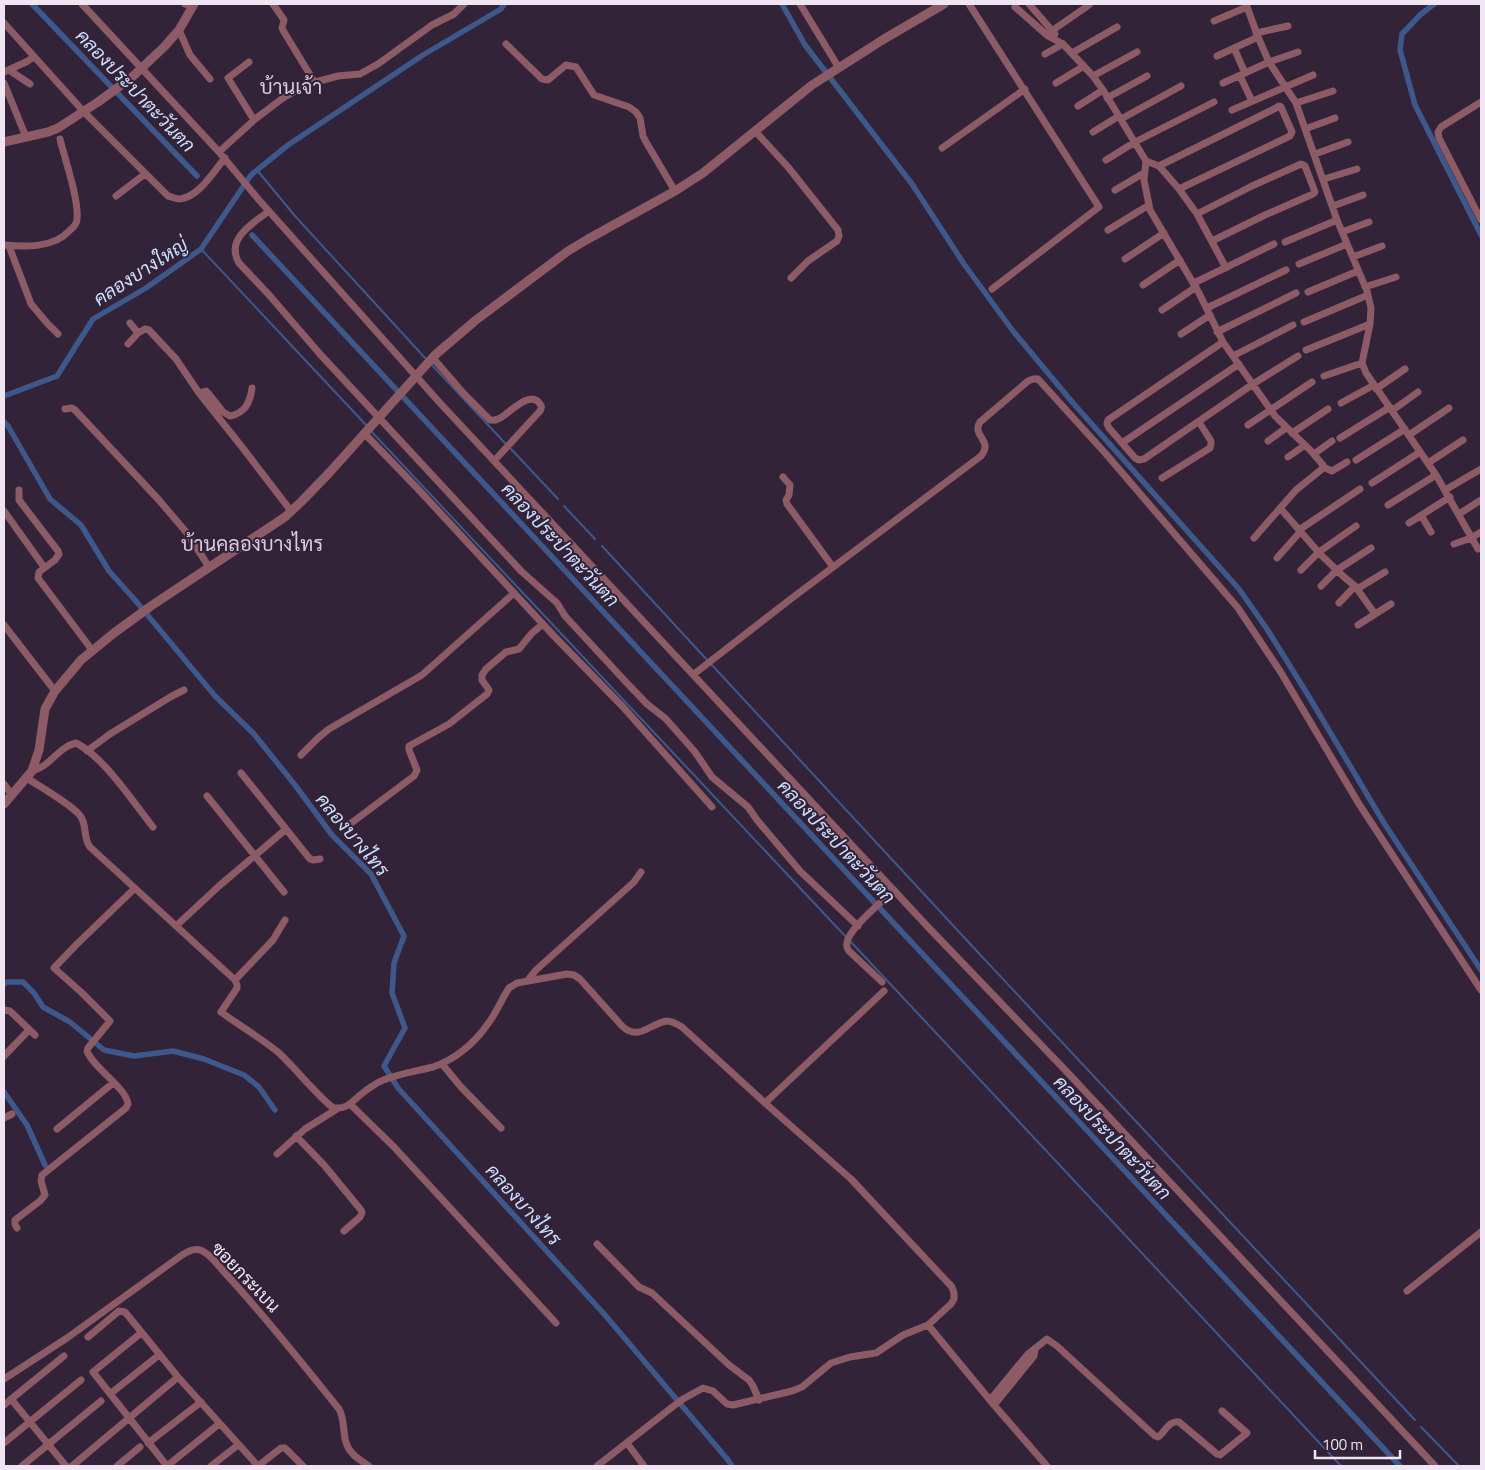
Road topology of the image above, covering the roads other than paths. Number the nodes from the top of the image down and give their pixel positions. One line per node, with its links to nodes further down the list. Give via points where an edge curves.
1 (82, 4): 13 (street)
2 (94, 4): 13 (street)
3 (191, 4): 18 (street)
4 (273, 4): 42 (street, via 284,20 284,32)
5 (464, 4): 42 (street, via 370,70)
6 (800, 4): 34 (street)
7 (944, 4): 34 (street)
8 (969, 4): 48 (street)
9 (1029, 4): 19 (street)
10 (1089, 5): 19 (street)
11 (1247, 6): 14 (street); 20 (street)
12 (1015, 7): 19 (street)
13 (90, 12): 33 (street)
14 (1214, 21)
15 (4, 23): 29 (street)
16 (1288, 26): 20 (street)
17 (1117, 27): 26 (street)
18 (179, 30): 33 (street); 40 (street, via 190,55)
19 (1050, 33): 21 (street)
20 (1257, 35): 23 (street); 31 (street)
21 (1061, 42): 26 (street); 27 (street)
22 (506, 44): 82 (street, via 542,79 548,80 566,65 574,65 594,95 636,112 646,142)
23 (1234, 48): 28 (street); 36 (street)
24 (1137, 52): 38 (street)
25 (1298, 52): 31 (street)
26 (1072, 53): 32 (street)
27 (1045, 54)
28 (1217, 56)
29 (34, 57): 35 (street); 58 (street)
30 (249, 62): 61 (street, via 228,78)
31 (1270, 62): 36 (street); 47 (street)
32 (1084, 66): 38 (street); 43 (street)
33 (142, 68): 58 (street); 72 (street)
34 (835, 70): 63 (street, via 815,82)
35 (6, 71): 45 (street)
36 (1242, 75): 44 (street); 52 (street)
37 (1313, 75): 47 (street)
38 (1093, 76): 49 (street)
39 (1147, 76): 51 (street)
40 (210, 78)
41 (4, 83): 66 (street)
42 (315, 83): 61 (street, via 283,98)
43 (1056, 83)
44 (1223, 83)
45 (30, 84)
46 (1181, 86): 59 (street)
47 (1286, 87): 52 (street); 55 (street)
48 (1025, 90): 70 (street); 113 (street, via 1099,207)
49 (1102, 90): 51 (street); 56 (street)
50 (1333, 91): 55 (street)
51 (1107, 98): 59 (street)
52 (1252, 101): 57 (street)
53 (1214, 102): 68 (street)
54 (1481, 102): 90 (street, via 1442,126 1438,132)
55 (1296, 103): 62 (street)
56 (1078, 106)
57 (1232, 110)
58 (84, 112): 65 (street); 78 (street)
59 (1120, 118): 64 (street); 68 (street)
60 (1335, 118): 62 (street)
61 (254, 120): 72 (street)
62 (1305, 129): 71 (street)
63 (756, 131): 82 (street); 109 (street, via 838,230 837,241 808,261)
64 (1093, 132)
65 (59, 134): 66 (street, via 48,132); 99 (street, via 77,222 65,236 52,243)
66 (26, 137): 67 (street)
67 (4, 142)
68 (1135, 142): 73 (street); 74 (street)
69 (1348, 142): 71 (street)
70 (942, 148)
71 (1315, 154): 79 (street)
72 (222, 155): 78 (street, via 208,180 187,198 168,196); 87 (street)
73 (1106, 160)
74 (1146, 161): 75 (street); 77 (street)
75 (1159, 166): 80 (street); 80 (street, via 1280,106 1282,108 1292,132 1290,136)
76 (1357, 169): 79 (street)
77 (1144, 172): 81 (street); 85 (street)
78 (145, 174): 84 (street)
79 (1324, 179): 86 (street)
80 (1179, 189): 88 (street)
81 (1115, 190)
82 (675, 191): 132 (street, via 568,251 476,320)
83 (1363, 195): 86 (street)
84 (116, 196)
85 (1149, 205): 92 (street); 94 (street)
86 (1333, 206): 89 (street)
87 (269, 211): 136 (street); 150 (street, via 240,235 235,245 239,263)
88 (1197, 214): 95 (street); 95 (street, via 1304,164 1313,194)
89 (1337, 220): 93 (street); 96 (street)
90 (1481, 220)
91 (1369, 222): 93 (street)
92 (1108, 230)
93 (1342, 232): 98 (street)
94 (1164, 233): 102 (street); 103 (street)
95 (1212, 241): 105 (street)
96 (1285, 242)
97 (1274, 244): 105 (street)
98 (1347, 244): 101 (street); 104 (street)
99 (6, 245): 125 (street, via 31,304)
100 (1382, 246): 101 (street)
101 (1352, 257): 107 (street)
102 (1125, 259)
103 (1180, 260): 110 (street); 111 (street)
104 (1299, 264)
105 (1226, 268): 111 (street)
106 (1286, 270): 118 (street)
107 (1358, 271): 112 (street); 114 (street)
108 (1396, 277): 112 (street)
109 (791, 278)
110 (1143, 284)
111 (1195, 285): 117 (street); 118 (street)
112 (1365, 287): 116 (street)
113 (992, 289)
114 (1308, 292)
115 (1296, 293): 124 (street)
116 (1368, 295): 119 (street); 121 (street)
117 (1162, 310)
118 (1208, 312): 124 (street); 126 (street)
119 (1304, 322)
120 (130, 323): 123 (street)
121 (1370, 324): 129 (street); 133 (street)
122 (1293, 325): 130 (street)
123 (138, 332): 128 (street); 143 (street, via 145,329 155,335)
124 (1217, 332): 127 (street)
125 (58, 334)
126 (1181, 334)
127 (1223, 342): 130 (street); 161 (street, via 1108,420 1109,428)
128 (128, 344)
129 (1306, 350)
130 (1233, 356): 134 (street)
131 (1298, 356): 139 (street)
132 (430, 361): 136 (street); 167 (street, via 490,420 498,419 528,400 534,399 541,404 540,411)
133 (1362, 362): 137 (street); 140 (street)
134 (1239, 364): 139 (street); 161 (street)
135 (1406, 370): 140 (street)
136 (416, 376): 150 (street); 167 (street)
137 (1324, 376)
138 (1312, 382): 149 (street)
139 (1253, 384): 149 (street); 151 (street)
140 (1375, 387): 144 (street); 145 (street)
141 (252, 388): 143 (street, via 251,400 230,416 206,391)
142 (1418, 392): 145 (street)
143 (199, 393): 183 (street)
144 (1341, 403)
145 (1391, 408): 155 (street); 157 (street)
146 (1449, 408): 155 (street)
147 (65, 409): 199 (street, via 76,410 141,480 187,533)
148 (1328, 409): 156 (street)
149 (1270, 410): 152 (street); 153 (street)
150 (378, 417): 154 (street); 236 (street, via 521,571 557,603 619,675 666,719 712,777 748,807 800,871)
151 (1198, 422): 161 (street, via 1144,459 1135,458); 174 (street, via 1211,441 1210,448)
152 (1248, 425)
153 (1286, 428): 156 (street); 159 (street)
154 (367, 430): 183 (street); 206 (street)
155 (1407, 432): 163 (street); 166 (street)
156 (1292, 433): 162 (street)
157 (1340, 438)
158 (1462, 440): 169 (street)
159 (1268, 441)
160 (1332, 441): 164 (street)
161 (1122, 443)
162 (1305, 445): 164 (street); 165 (street)
163 (1420, 452): 169 (street); 175 (street)
164 (1314, 454): 170 (street)
165 (1288, 457)
166 (1356, 460)
167 (494, 461): 214 (street)
168 (1347, 462): 170 (street, via 1332,471)
169 (1428, 463): 172 (street)
170 (1323, 467): 181 (street)
171 (1481, 469): 178 (street)
172 (1436, 475): 178 (street); 180 (street)
173 (783, 477): 200 (street, via 790,485 787,504)
174 (1162, 478)
175 (1372, 483)
176 (1360, 489): 188 (street)
177 (19, 490): 198 (street, via 19,500 58,551 58,557)
178 (1448, 494): 184 (street); 185 (street)
179 (1481, 500): 184 (street)
180 (1388, 505)
181 (1280, 508): 188 (street); 191 (street)
182 (4, 511): 198 (street)
183 (291, 511): 199 (street)
184 (1459, 514): 192 (street)
185 (1421, 516): 186 (street); 189 (street)
186 (1409, 523)
187 (1356, 526): 196 (street)
188 (1299, 531): 196 (street); 197 (street)
189 (1431, 532)
190 (1481, 532): 192 (street)
191 (1254, 538)
192 (1471, 538): 193 (street); 195 (street)
193 (1454, 544)
194 (1371, 548): 202 (street)
195 (1478, 549)
196 (1318, 552): 201 (street); 202 (street)
197 (1277, 558)
198 (44, 567): 213 (street, via 38,575 41,584)
199 (209, 567): 213 (street)
200 (833, 567): 214 (street); 241 (street, via 981,456 986,445 978,430 980,422 1028,381 1038,379 1238,608)
201 (1301, 570)
202 (1337, 570): 204 (street); 205 (street)
203 (1385, 572): 205 (street)
204 (1321, 586)
205 (1356, 587): 207 (street); 209 (street)
206 (514, 593): 210 (street); 218 (street, via 422,675 329,729)
207 (1339, 602)
208 (1391, 604): 209 (street)
209 (1375, 614): 212 (street)
210 (543, 624): 225 (street); 226 (street, via 519,649 506,652 486,669 482,680 489,690 487,694 449,724 409,746 417,770 414,776)
211 (4, 625): 216 (street)
212 (1358, 625)
213 (92, 650): 216 (street)
214 (694, 674): 234 (street)
215 (184, 690): 217 (street)
216 (56, 691): 220 (street, via 45,709 39,750)
217 (87, 751): 220 (street, via 72,744); 227 (street)
218 (301, 755)
219 (240, 773): 228 (street)
220 (30, 775): 222 (street); 232 (street, via 79,815 90,847)
221 (4, 784): 222 (street)
222 (12, 795): 224 (street)
223 (207, 796): 229 (street)
224 (4, 804)
225 (712, 807)
226 (350, 824)
227 (153, 827)
228 (286, 830): 229 (street); 230 (street, via 310,859)
229 (254, 856): 233 (street); 237 (street)
230 (320, 859)
231 (641, 872): 239 (street)
232 (134, 889): 237 (street); 246 (street, via 54,968 110,1021 87,1051)
233 (284, 892)
234 (892, 892): 236 (street); 299 (street, via 1066,1072)
235 (284, 920): 238 (street, via 273,940)
236 (858, 924): 240 (street, via 849,937 847,948)
237 (176, 926): 238 (street)
238 (235, 980): 249 (street, via 237,988 221,1012 277,1052 326,1102)
239 (528, 980): 245 (street, via 508,988 481,1033 469,1046); 247 (street, via 574,975 630,1032 640,1032 666,1021 677,1024)
240 (882, 982)
241 (1481, 990)
242 (884, 991): 247 (street)
243 (4, 1010): 244 (street, via 32,1032)
244 (5, 1051)
245 (442, 1064): 248 (street, via 380,1082); 252 (street)
246 (113, 1083): 253 (street); 256 (street, via 126,1096 126,1108 42,1175 45,1195 15,1220)
247 (765, 1103): 262 (street, via 850,1179 952,1287 954,1299 951,1304)
248 (350, 1104): 249 (street); 261 (street, via 394,1147)
249 (337, 1109): 254 (street)
250 (12, 1114): 251 (street)
251 (4, 1118)
252 (501, 1128)
253 (57, 1129)
254 (296, 1136): 255 (street); 257 (street, via 361,1210 360,1217)
255 (276, 1154)
256 (17, 1228)
257 (344, 1231)
258 (1481, 1232): 260 (street)
259 (597, 1244): 272 (street, via 639,1287 652,1293 749,1380)
260 (1407, 1291)
261 (556, 1324)
262 (928, 1325): 272 (street, via 904,1334 876,1353 831,1363 802,1387); 275 (street)
263 (141, 1332): 264 (street, via 125,1312 119,1311); 265 (street); 270 (street, via 93,1372)
264 (88, 1337)
265 (159, 1355): 267 (street); 270 (street)
266 (64, 1356): 271 (street)
267 (178, 1378): 274 (street); 278 (street)
268 (4, 1379): 295 (street, ซอยกระเบน, via 182,1255 198,1249 231,1279 339,1410 348,1448)
269 (81, 1380): 279 (street)
270 (110, 1394): 278 (street)
271 (12, 1399): 276 (street); 279 (street)
272 (759, 1400): 283 (street, via 727,1404 713,1391 703,1388 683,1399)
273 (101, 1401): 284 (street)
274 (201, 1402): 280 (street); 282 (street)
275 (992, 1402): 277 (street, via 1034,1356 1044,1340 1049,1340 1154,1436 1160,1436 1176,1421 1220,1455 1246,1433); 298 (street)
276 (4, 1405)
277 (1222, 1412)
278 (129, 1418): 282 (street); 289 (street)
279 (30, 1422): 281 (street); 284 (street)
280 (219, 1424): 285 (street); 291 (street)
281 (4, 1443)
282 (148, 1443): 291 (street)
283 (627, 1443): 296 (street); 297 (street)
284 (48, 1444): 287 (street); 288 (street)
285 (238, 1445): 292 (street); 293 (street)
286 (140, 1447): 290 (street)
287 (22, 1466)
288 (66, 1466)
289 (72, 1466)
290 (117, 1466)
291 (167, 1466)
292 (211, 1466)
293 (258, 1466): 294 (street, via 285,1448)
294 (303, 1466)
295 (369, 1466)
296 (597, 1466)
297 (644, 1466)
298 (1048, 1466)
299 (1435, 1466)

